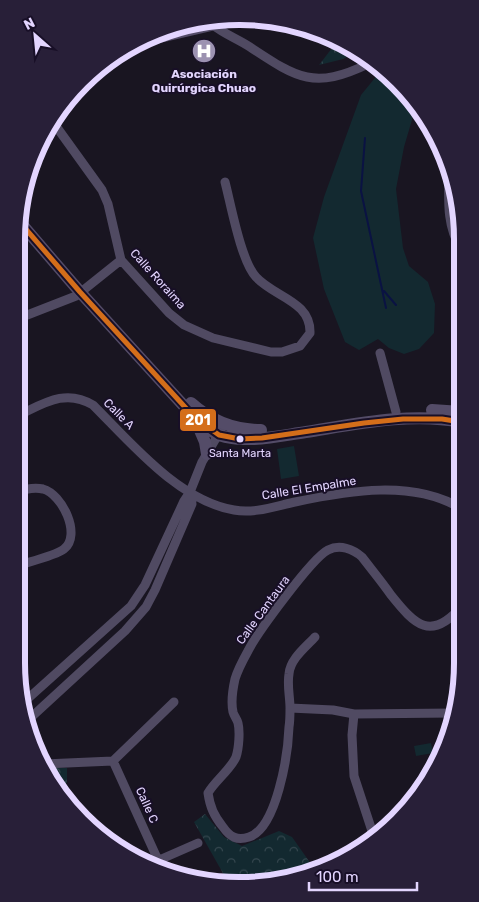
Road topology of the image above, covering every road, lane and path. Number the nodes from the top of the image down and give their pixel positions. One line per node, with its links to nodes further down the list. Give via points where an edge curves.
1 (238, 25): 3 (street)
2 (215, 27): 3 (street)
3 (237, 38): 4 (street, via 291,72 315,79 336,77)
4 (365, 65)
5 (57, 127): 11 (street, Calle Roraima, via 102,190)
6 (225, 182): 11 (street, Calle Roraima, via 249,268 265,286 296,303 308,317 310,333 300,346 272,352 197,332 169,313)
7 (449, 193): 10 (street, via 449,220)
8 (26, 220): 12 (street)
9 (25, 228): 12 (street)
10 (454, 235)
11 (121, 260): 12 (street)
12 (83, 290): 13 (street, via 76,296); 18 (street); 20 (street, via 184,397)
13 (25, 316)
14 (380, 354): 17 (street)
15 (454, 411): 17 (street)
16 (25, 412): 23 (street, Calle A, via 57,398 83,399 174,484)
17 (396, 412): 20 (street, via 266,430)
18 (194, 417): 20 (street, via 208,428); 21 (street)
19 (454, 421): 20 (street, via 425,417 268,438 238,438)
20 (221, 430): 21 (street)
21 (207, 454): 23 (street)
22 (25, 490): 25 (street, via 36,488 52,493 63,505 72,532 64,549)
23 (190, 492): 24 (street, Calle El Empalme, via 224,507 244,511 318,497 385,491 428,494); 28 (street, via 145,585 131,606); 33 (street, via 192,504 146,607)
24 (454, 505)
25 (25, 563)
26 (454, 615): 30 (street, Calle Cantaura, via 442,623 419,624 405,612 356,552 336,548 320,556 254,640 239,667 232,704 238,724 236,757 208,793 212,813 233,838 241,840 252,836 261,831 269,819 285,768)
27 (316, 637): 30 (street, via 290,666)
28 (28, 697)
29 (174, 702): 34 (street)
30 (290, 708): 32 (street)
31 (448, 713): 32 (street)
32 (354, 714): 36 (street, via 354,776)
33 (32, 717)
34 (113, 761): 35 (street); 38 (street, Calle C)
35 (51, 764)
36 (372, 831)
37 (198, 843): 39 (street, Calle C)
38 (153, 859)
39 (157, 861)

